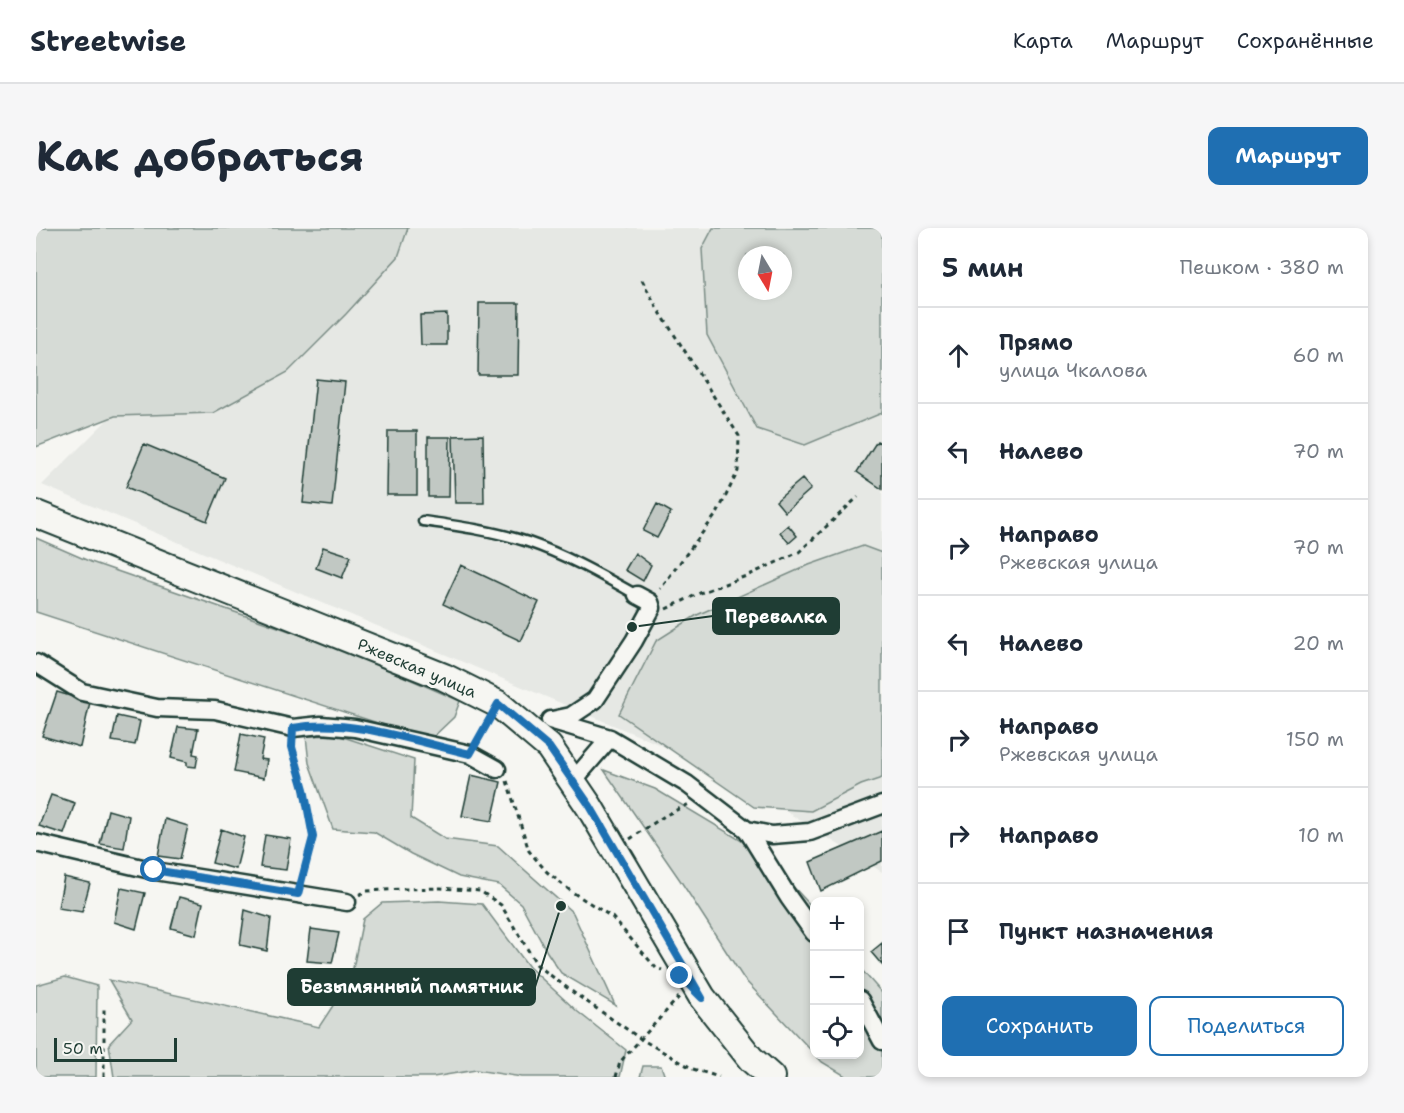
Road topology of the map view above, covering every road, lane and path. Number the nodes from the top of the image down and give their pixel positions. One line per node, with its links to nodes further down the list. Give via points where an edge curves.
1 (642, 280): 5 (path, via 739,436 738,471 718,512 684,560)
2 (858, 497): 6 (path, via 799,552)
3 (36, 514): 8 (main road, Ржевская улица, via 444,677)
4 (423, 520): 5 (lane, via 527,542 573,560)
5 (643, 598): 6 (street, via 652,608)
6 (646, 619): 9 (street, via 595,700 571,716)
7 (36, 663): 11 (street, via 82,692 157,708 215,710)
8 (498, 704): 10 (main road, Ржевская улица); 13 (path)
9 (550, 720): 10 (street); 12 (street)
10 (524, 724): 15 (main road, Ржевская улица, via 549,747)
11 (293, 728): 13 (street, via 355,728); 21 (path, via 292,747 313,837)
12 (609, 738): 15 (street); 16 (street)
13 (470, 754): 14 (street)
14 (497, 769): 24 (path, via 506,780 529,851 572,892 612,916 656,969)
15 (573, 781): 20 (main road, Ржевская улица)
16 (704, 797): 18 (street); 20 (path, via 666,815)
17 (882, 805): 18 (street, via 810,832 772,835)
18 (747, 830): 23 (street)
19 (36, 843): 21 (street, via 154,870)
20 (615, 848): 30 (main road, Ржевская улица, via 702,998)
21 (298, 894): 22 (street)
22 (347, 902): 28 (path, via 366,891 480,891 501,905 537,965)
23 (810, 927)
24 (669, 973)
25 (681, 994): 28 (path)
26 (104, 1005): 31 (path)
27 (863, 1005): 29 (street)
28 (641, 1039): 32 (path, via 620,1062); 33 (path, via 693,1069)
29 (882, 1041)
30 (752, 1068): 34 (main road, Ржевская улица)
31 (104, 1077)
32 (616, 1077)
33 (719, 1077)
34 (771, 1077)

